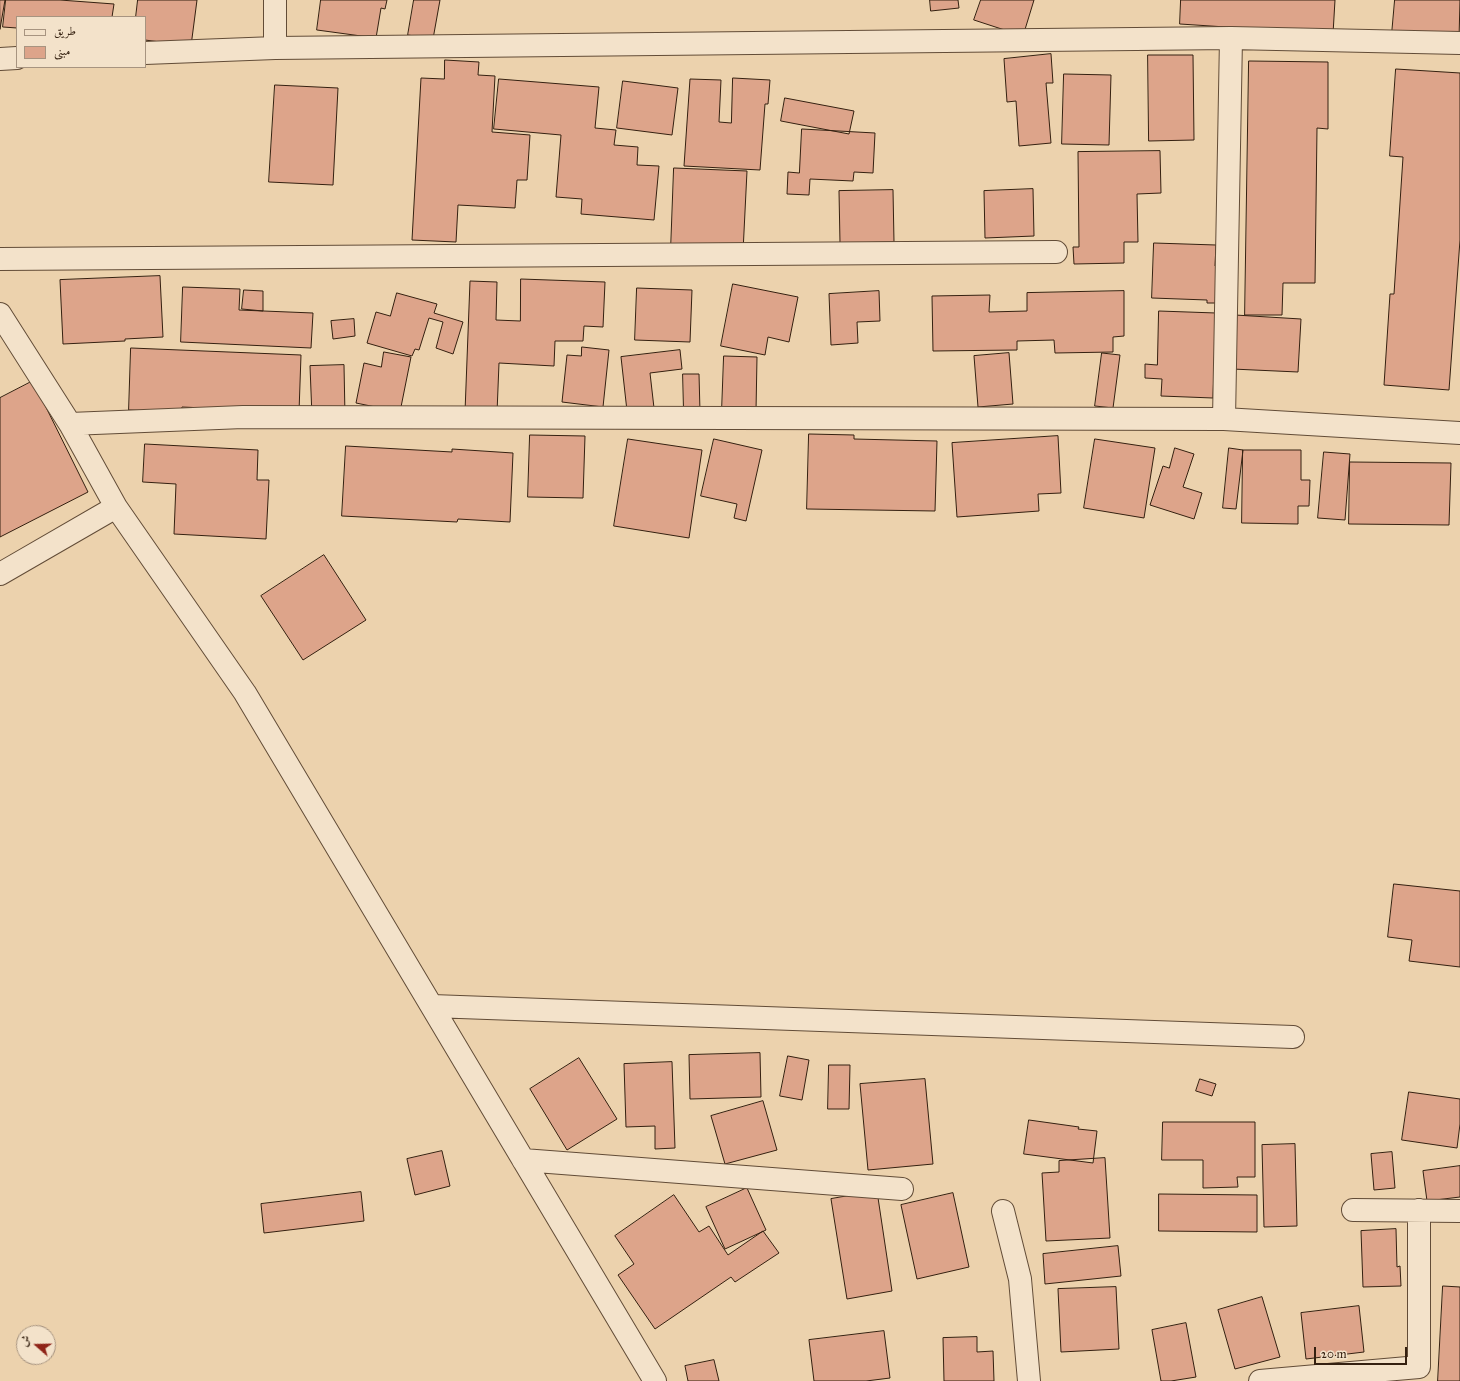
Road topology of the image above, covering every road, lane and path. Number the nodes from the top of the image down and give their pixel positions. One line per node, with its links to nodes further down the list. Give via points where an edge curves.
1 (275, 0): 4 (street)
2 (1231, 38): 3 (street); 4 (street); 12 (street)
3 (1460, 43)
4 (275, 48): 5 (street)
5 (146, 53)
6 (16, 58): 7 (street)
7 (0, 59)
8 (1056, 252): 9 (street)
9 (0, 259)
10 (0, 314): 11 (street)
11 (7, 341): 13 (street)
12 (1224, 419): 13 (street, via 243,417); 14 (street)
13 (70, 424): 15 (street)
14 (1460, 433)
15 (116, 507): 16 (street); 17 (street, via 245,693)
16 (0, 574)
17 (432, 1006): 18 (street); 19 (street)
18 (1293, 1037)
19 (523, 1160): 20 (street); 25 (street)
20 (902, 1189)
21 (1353, 1210): 22 (street)
22 (1418, 1210): 23 (street); 27 (street, via 1419,1367)
23 (1460, 1210)
24 (1003, 1211): 26 (street, via 1020,1279)
25 (655, 1381)
26 (1029, 1381)
27 (1260, 1381)

